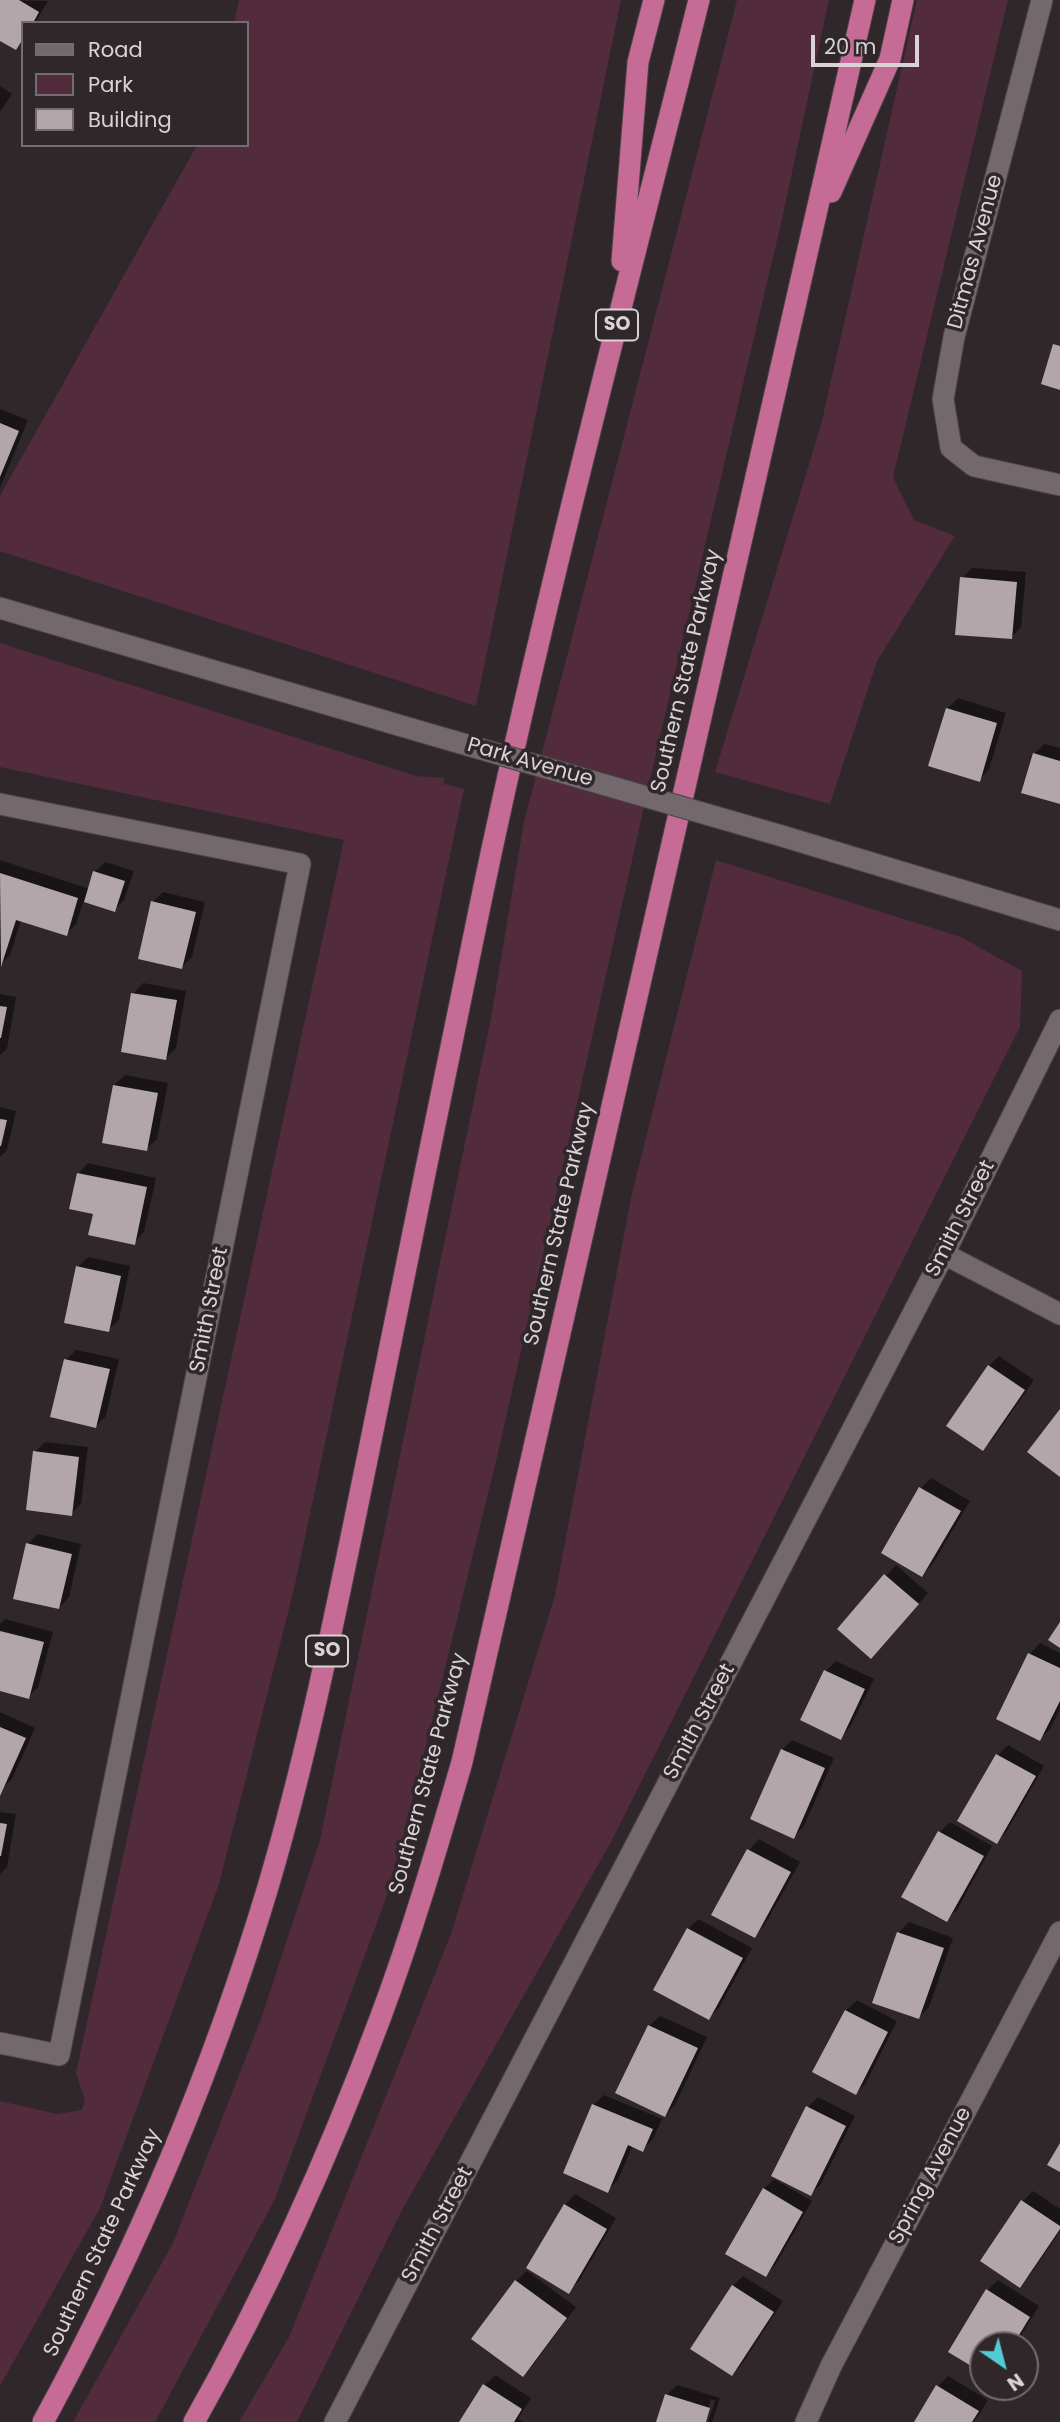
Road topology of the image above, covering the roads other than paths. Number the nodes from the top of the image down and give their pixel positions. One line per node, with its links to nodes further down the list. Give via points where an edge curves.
1 (654, 0): 7 (highway, via 638,62)
2 (698, 0): 7 (highway, Southern State Parkway / SO)
3 (865, 0): 6 (highway, Southern State Parkway)
4 (903, 0): 6 (highway, via 890,59)
5 (1042, 0): 8 (street, Ditmas Avenue, via 954,337 943,399 951,448 974,467)
6 (810, 239): 18 (highway, Southern State Parkway, via 462,1762 424,1893 332,2141 277,2262)
7 (618, 324): 17 (highway, Southern State Parkway / SO, via 501,804 332,1630 286,1823 248,1951 180,2137 128,2258)
8 (1060, 485)
9 (0, 608): 11 (street, Park Avenue, bridge)
10 (0, 804): 16 (street, Smith Street, via 300,864 59,2055)
11 (1060, 920)
12 (1060, 1020): 13 (street, Smith Street)
13 (944, 1254): 14 (street); 19 (street, Smith Street)
14 (1060, 1314)
15 (1060, 1932): 20 (street, Spring Avenue, via 831,2366)
16 (0, 2043)
17 (43, 2422)
18 (194, 2422)
19 (335, 2422)
20 (806, 2422)

